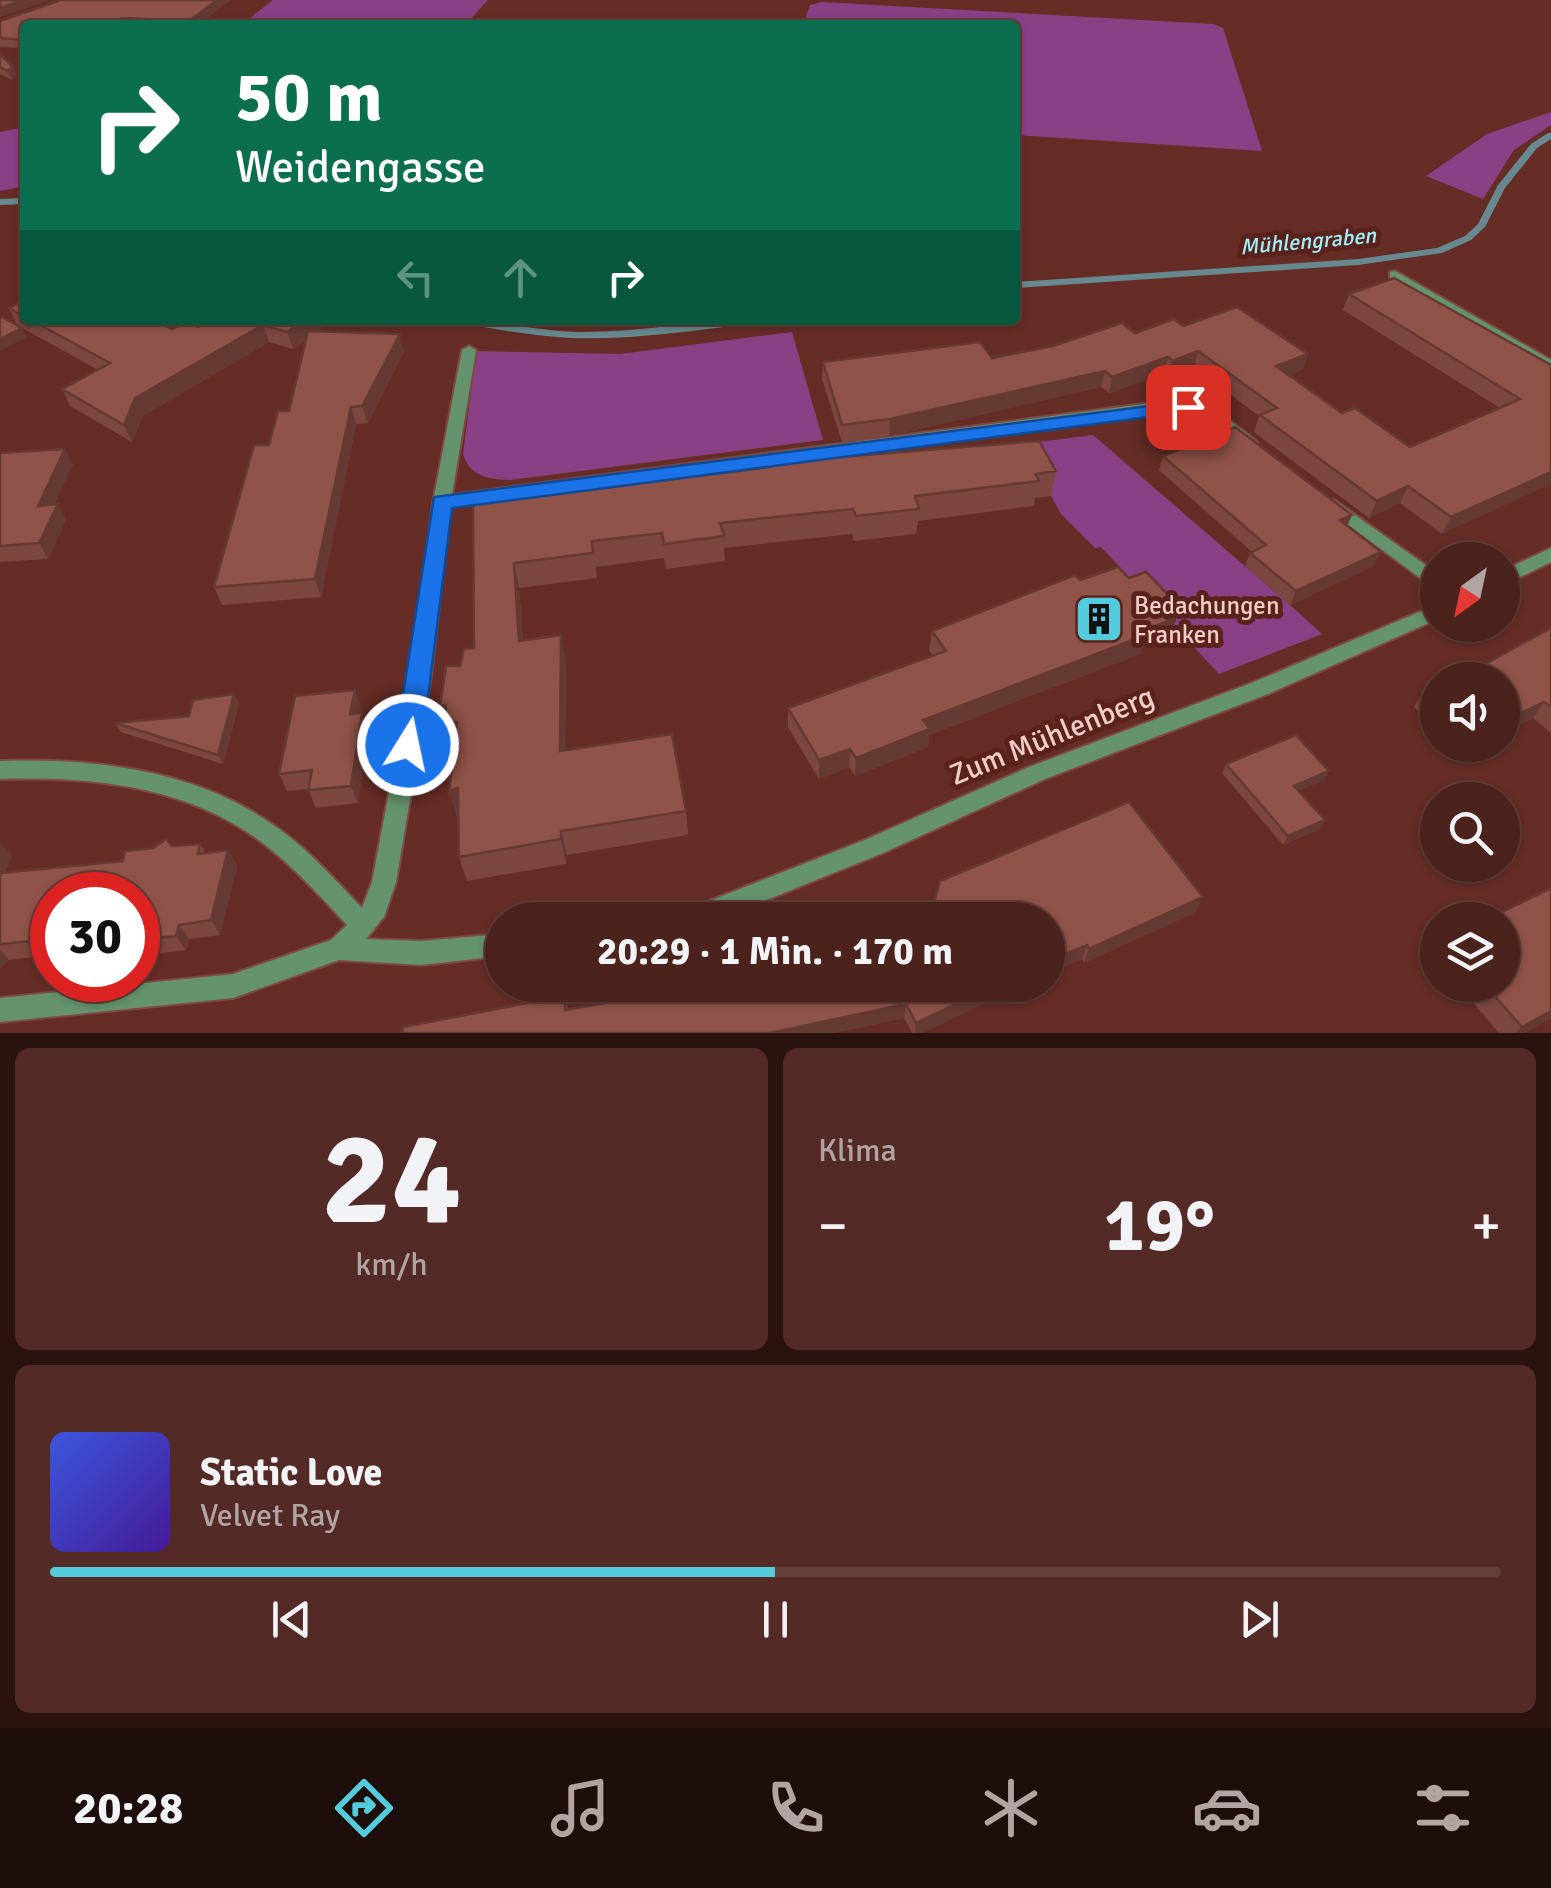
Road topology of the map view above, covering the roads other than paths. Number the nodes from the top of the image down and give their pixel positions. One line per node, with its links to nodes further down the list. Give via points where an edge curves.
1 (1395, 275): 3 (street)
2 (469, 350): 6 (street)
3 (1551, 366)
4 (1258, 449): 6 (street, via 1208,411 1159,408)
5 (1318, 494): 8 (street)
6 (442, 502): 13 (street, via 421,676 384,882)
7 (1551, 554): 9 (street)
8 (1420, 570)
9 (1520, 570)
10 (1420, 619): 12 (street, Zum Mühlenberg)
11 (0, 770): 13 (street, via 42,767 150,780 242,816 314,872)
12 (734, 902)
13 (363, 926): 15 (street)
14 (485, 947): 15 (street)
15 (340, 950): 16 (street, via 232,986)
16 (0, 1010)

